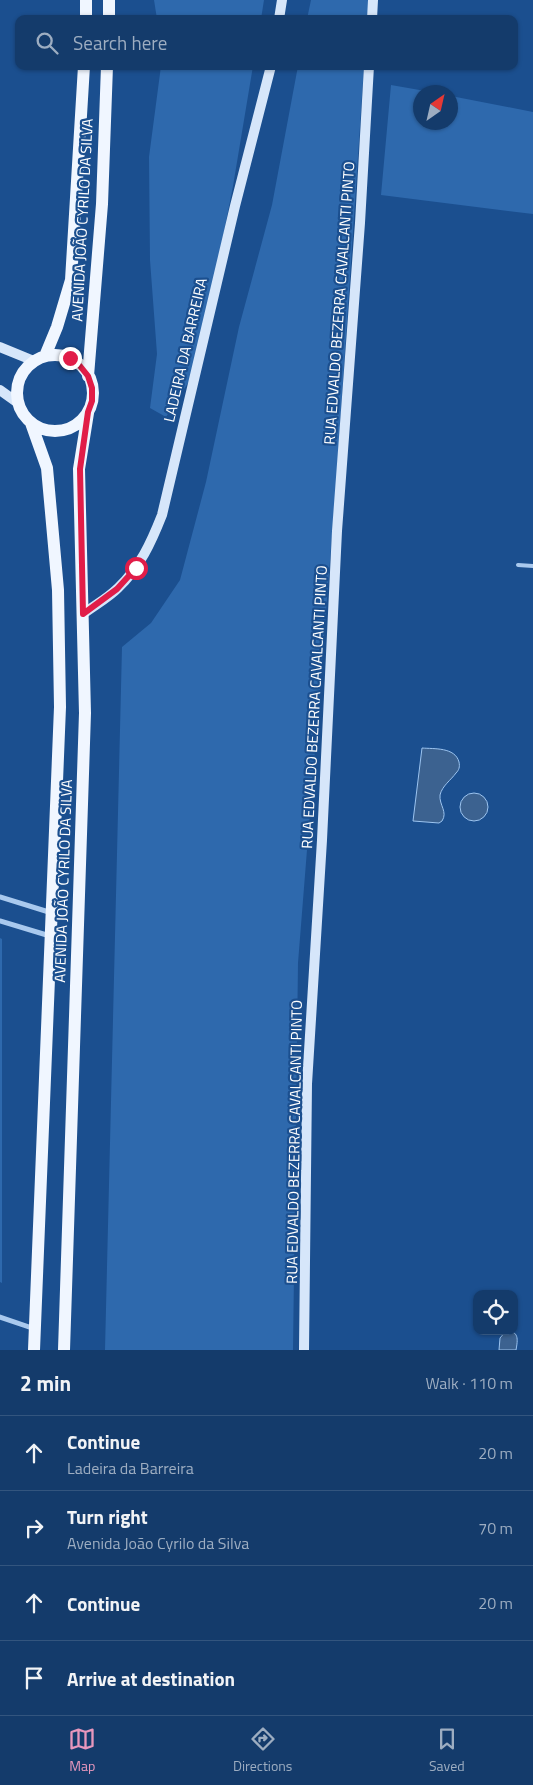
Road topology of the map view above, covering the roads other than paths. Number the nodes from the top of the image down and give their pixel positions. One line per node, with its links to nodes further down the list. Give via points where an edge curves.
1 (86, 0): 5 (main road)
2 (109, 0): 6 (main road)
3 (282, 0): 7 (main road)
4 (373, 0): 8 (main road)
5 (86, 15)
6 (109, 15)
7 (280, 15)
8 (372, 15)
9 (84, 70): 14 (main road, AVENIDA JOÃO CYRILO DA SILVA, via 72,280 57,328)
10 (107, 70): 15 (main road, AVENIDA JOÃO CYRILO DA SILVA, via 102,204)
11 (270, 70): 22 (main road, LADEIRA DA BARREIRA, via 162,515 136,568 117,589)
12 (369, 70): 31 (main road, RUA EDVALDO BEZERRA CAVALCANTI PINTO, via 338,531 307,1084)
13 (0, 347): 14 (main road)
14 (40, 359): 15 (main road, via 58,355 70,358); 17 (main road, via 25,369 19,380 16,391)
15 (88, 376): 18 (main road, via 92,401)
16 (0, 390): 17 (main road)
17 (18, 403): 19 (main road)
18 (88, 412): 19 (main road, via 68,429 49,430); 22 (main road, AVENIDA JOÃO CYRILO DA SILVA, via 80,469)
19 (31, 423): 24 (main road, AVENIDA JOÃO CYRILO DA SILVA, via 47,468 58,590 60,707)
20 (518, 564): 21 (lane)
21 (533, 566)
22 (83, 614): 30 (main road, AVENIDA JOÃO CYRILO DA SILVA, via 85,714)
23 (0, 897): 24 (street)
24 (52, 914): 26 (main road, AVENIDA JOÃO CYRILO DA SILVA)
25 (0, 920): 26 (street)
26 (52, 937): 28 (main road, AVENIDA JOÃO CYRILO DA SILVA)
27 (0, 1317): 28 (street)
28 (35, 1329): 29 (main road, AVENIDA JOÃO CYRILO DA SILVA)
29 (34, 1350)
30 (64, 1350)
31 (304, 1350)

